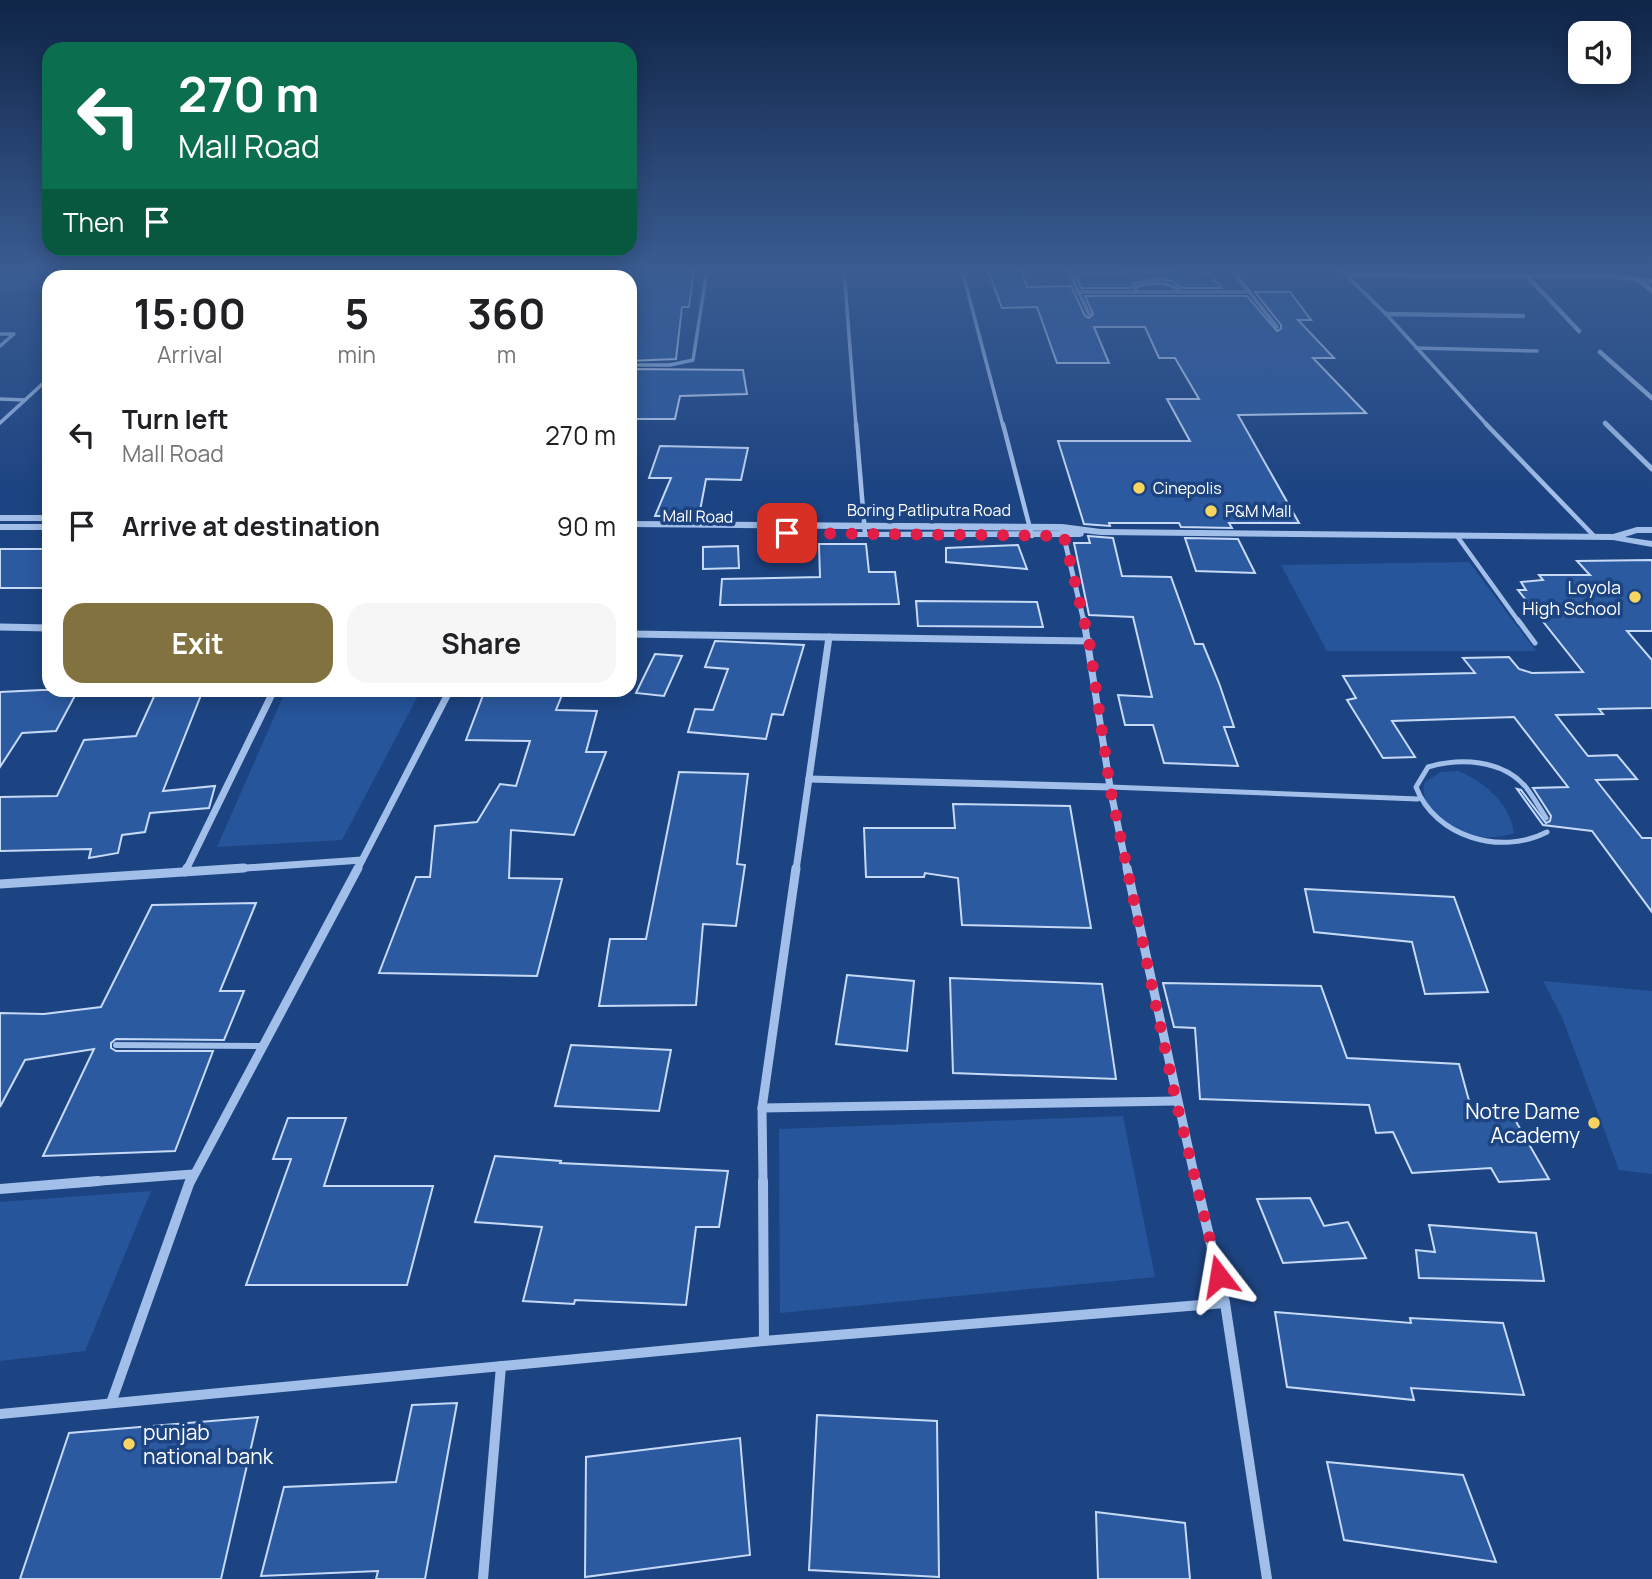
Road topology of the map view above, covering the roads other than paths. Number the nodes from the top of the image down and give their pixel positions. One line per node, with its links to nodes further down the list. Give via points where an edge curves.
1 (696, 344): 8 (lane, via 693,360)
2 (850, 344): 21 (lane)
3 (981, 344): 24 (lane)
4 (1412, 344): 5 (lane)
5 (1416, 348): 6 (lane); 27 (lane)
6 (1537, 351)
7 (1600, 352): 10 (street)
8 (637, 365)
9 (42, 384): 12 (lane)
10 (1652, 398)
11 (0, 399): 12 (lane)
12 (25, 400): 13 (lane)
13 (0, 423)
14 (1605, 423): 15 (street)
15 (1652, 469)
16 (42, 518): 17 (street)
17 (1, 521): 19 (street)
18 (637, 524): 20 (street)
19 (42, 526)
20 (711, 529): 21 (street, Mall Road); 23 (street, Mall Road)
21 (864, 530): 24 (street, Mall Road)
22 (1652, 530): 28 (street)
23 (637, 531)
24 (1030, 531): 25 (street, Mall Road)
25 (1063, 531): 26 (street, Mall Road); 34 (street)
26 (1457, 537): 27 (street, Mall Road); 35 (lane)
27 (1594, 537): 28 (street, Mall Road)
28 (1613, 537): 29 (street)
29 (1652, 544)
30 (0, 627): 31 (street)
31 (42, 628)
32 (637, 634): 33 (street)
33 (829, 637): 34 (street); 38 (street)
34 (1089, 641): 39 (street)
35 (1535, 643)
36 (271, 697): 44 (street)
37 (446, 697): 43 (street)
38 (809, 779): 39 (street); 49 (street)
39 (1110, 787): 40 (lane); 48 (street)
40 (1418, 799): 41 (lane, via 1416,787 1428,767 1479,762 1522,782); 42 (lane, via 1436,819 1479,840 1524,842)
41 (1546, 818)
42 (1547, 832)
43 (362, 860): 44 (street); 47 (street)
44 (186, 872): 45 (street)
45 (0, 884)
46 (116, 1045): 47 (lane)
47 (262, 1046): 50 (street)
48 (1176, 1101): 49 (street); 52 (street)
49 (762, 1108): 53 (street)
50 (193, 1174): 51 (street); 55 (street)
51 (0, 1189)
52 (1225, 1303): 53 (street); 58 (street)
53 (764, 1341): 54 (street)
54 (501, 1366): 55 (street); 57 (street)
55 (111, 1404): 56 (street)
56 (0, 1414)
57 (483, 1579)
58 (1267, 1579)

